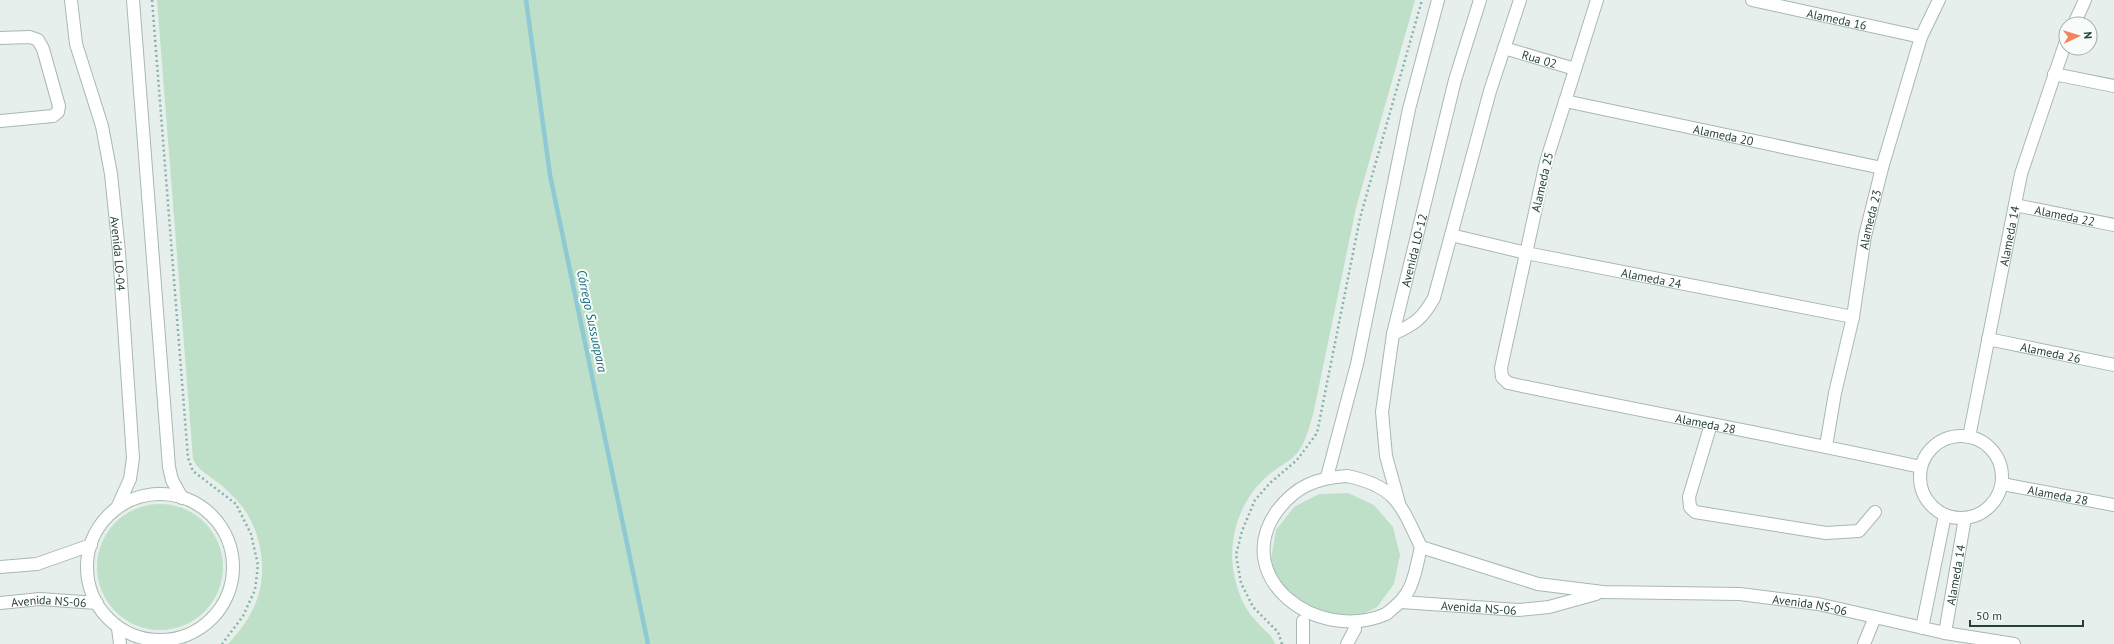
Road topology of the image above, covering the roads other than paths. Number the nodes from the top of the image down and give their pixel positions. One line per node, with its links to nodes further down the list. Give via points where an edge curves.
1 (70, 0): 39 (street, Avenida LO-04, via 76,44 107,149 116,222 133,458 130,480)
2 (133, 0): 36 (street, via 169,467 172,480)
3 (1438, 0): 34 (street, via 1409,109 1357,364)
4 (1480, 0): 26 (street, Avenida LO-12, via 1455,80)
5 (1520, 0): 13 (street)
6 (1597, 0): 15 (street, Alameda 25)
7 (1752, 0): 11 (street, Alameda 16)
8 (1939, 0): 11 (street, Alameda 23)
9 (2085, 0): 10 (street)
10 (2078, 16)
11 (1921, 37): 20 (street, Alameda 23)
12 (0, 38): 19 (street, via 30,37 38,40 43,49 59,106 58,112 53,116)
13 (1504, 48): 15 (street, Rua 02); 23 (street)
14 (2061, 56): 16 (street, Alameda 14)
15 (1575, 69): 18 (street, Alameda 25)
16 (2054, 74): 17 (street); 21 (street, Alameda 14, via 2021,174)
17 (2114, 86)
18 (1565, 102): 20 (street, Alameda 20); 24 (street, Alameda 25, via 1546,162)
19 (0, 121)
20 (1882, 168): 25 (street, Alameda 23, via 1865,236)
21 (2015, 206): 22 (street, Alameda 22); 27 (street, Alameda 14)
22 (2114, 225)
23 (1451, 235): 24 (street, Alameda 24); 26 (street, via 1434,298 1424,316)
24 (1526, 252): 25 (street, Alameda 24); 29 (street, Alameda 25)
25 (1853, 317): 32 (street, Alameda 23, via 1835,393)
26 (1393, 334): 37 (street, Avenida LO-12, via 1382,412 1386,456)
27 (1988, 339): 28 (street, Alameda 26); 31 (street, Alameda 14)
28 (2114, 365)
29 (1501, 368): 30 (street, Alameda 28, via 1502,377 1508,383)
30 (1711, 424): 32 (street, Alameda 28); 40 (street, via 1689,497 1690,507 1695,512 1826,533 1859,532)
31 (1969, 437): 33 (street, via 1956,436 1944,439 1933,447); 35 (street, via 1982,441 1992,450 1998,461)
32 (1826, 446): 33 (street, Alameda 28)
33 (1920, 467): 41 (street, via 1920,484 1925,497 1933,508)
34 (1327, 477): 37 (street, via 1347,476 1367,480 1384,489); 51 (street, via 1305,485 1286,499 1272,518 1265,541 1265,564 1272,587 1285,606)
35 (2002, 484): 38 (street, Alameda 28); 42 (street, via 1995,499 1987,508 1977,515)
36 (182, 498): 39 (street, Avenida NS-06, via 164,494 149,495); 53 (street, Avenida NS-06, via 199,506 214,518 232,555 232,574 226,597 217,613)
37 (1400, 503): 44 (street)
38 (2114, 505)
39 (117, 508): 43 (street, Avenida NS-06, via 101,525)
40 (1875, 512)
41 (1945, 515): 42 (street); 54 (street, Alameda 14)
42 (1965, 518): 56 (street, Alameda 14)
43 (91, 545): 45 (street, via 37,564); 49 (street, Avenida NS-06, via 88,573 91,590)
44 (1421, 547): 46 (street, Avenida NS-06, via 1538,584); 47 (street, via 1411,585)
45 (0, 567)
46 (1603, 592): 47 (street, Avenida NS-06, via 1548,607 1519,610); 50 (street, Avenida NS-06, via 1740,594 1818,604)
47 (1401, 602): 55 (street, via 1372,624)
48 (0, 603): 49 (street, Avenida NS-06, via 40,600)
49 (97, 603): 52 (street, Avenida NS-06)
50 (1876, 616): 54 (street, Avenida NS-06); 63 (street)
51 (1303, 621): 55 (street, via 1329,630); 61 (street)
52 (118, 628): 57 (street, Avenida NS-06); 59 (street)
53 (200, 628): 57 (street, Avenida NS-06, via 188,635 170,639); 60 (street)
54 (1922, 628): 56 (street, Avenida NS-06)
55 (1355, 629): 62 (street)
56 (1945, 633): 58 (street, Avenida NS-06)
57 (140, 640)
58 (2006, 643)
59 (120, 644)
60 (193, 644)
61 (1303, 644)
62 (1347, 644)
63 (1864, 644)

